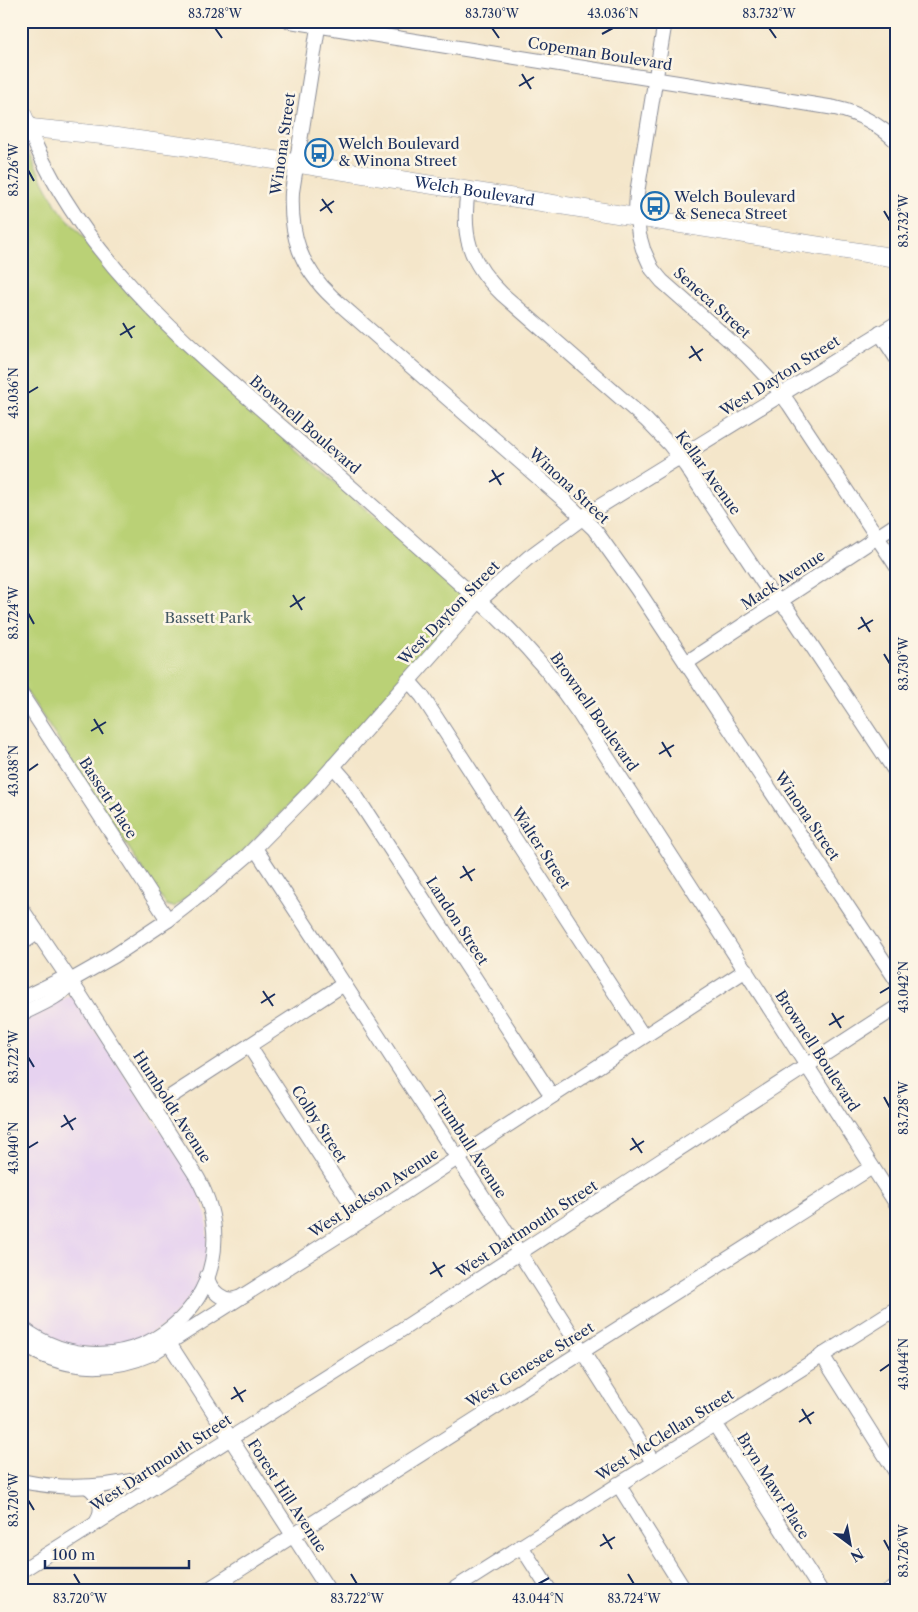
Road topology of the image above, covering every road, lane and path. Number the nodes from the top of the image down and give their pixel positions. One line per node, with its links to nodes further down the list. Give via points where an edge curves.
1 (290, 21): 3 (street, Copeman Boulevard)
2 (665, 21): 4 (street, Seneca Street)
3 (318, 24): 4 (street, Copeman Boulevard); 8 (street, Winona Street)
4 (656, 80): 7 (street, Copeman Boulevard, via 841,109 872,123); 10 (street, Seneca Street)
5 (21, 111): 6 (main road)
6 (23, 129): 8 (main road, Welch Boulevard, via 159,142); 21 (street, Brownell Boulevard, via 75,214 118,272 155,313)
7 (897, 142)
8 (296, 163): 9 (main road, Welch Boulevard); 17 (street, Winona Street, via 292,192 293,228 301,256 319,285)
9 (468, 190): 10 (main road, Welch Boulevard); 16 (street, Kellar Avenue, via 464,214 467,236 476,261 489,281 635,410)
10 (637, 217): 11 (main road, Welch Boulevard); 15 (street, Seneca Street, via 643,249 656,275 750,359)
11 (897, 258)
12 (897, 323): 13 (street, West Dayton Street)
13 (880, 333): 14 (street); 15 (street, West Dayton Street)
14 (897, 359)
15 (782, 394): 16 (street, West Dayton Street); 19 (street, Seneca Street)
16 (680, 457): 17 (street, West Dayton Street); 22 (street, Kellar Avenue)
17 (583, 517): 21 (street, West Dayton Street, via 528,558); 23 (street, Winona Street)
18 (897, 524): 19 (street, Mack Avenue)
19 (877, 537): 20 (street, Seneca Street); 22 (street, Mack Avenue)
20 (897, 567)
21 (479, 601): 24 (street, West Dayton Street); 33 (street, Brownell Boulevard, via 522,641 564,691)
22 (779, 602): 23 (street, Mack Avenue); 27 (street, Kellar Avenue, via 788,610)
23 (686, 663): 35 (street, Winona Street)
24 (408, 680): 26 (street, West Dayton Street); 40 (street, Walter Street, via 427,704)
25 (21, 694): 30 (street, Bassett Place)
26 (333, 766): 28 (street, West Dayton Street); 43 (street, Landon Street, via 346,781)
27 (897, 774)
28 (255, 848): 30 (street, West Dayton Street); 36 (street, Trumbull Avenue)
29 (21, 908): 31 (street, Humboldt Avenue)
30 (168, 920): 34 (street, West Dayton Street)
31 (37, 934): 32 (street); 34 (street, Humboldt Avenue)
32 (21, 944)
33 (746, 970): 40 (street, West Jackson Avenue); 42 (street, Brownell Boulevard)
34 (70, 981): 37 (street, West Dayton Street, via 60,980); 39 (street, West Dayton Street, via 64,991); 44 (street, Humboldt Avenue)
35 (897, 981)
36 (344, 984): 41 (street); 45 (street, Trumbull Avenue)
37 (21, 999)
38 (897, 1007): 42 (street, West Dartmouth Street)
39 (21, 1014)
40 (644, 1036): 43 (street, West Jackson Avenue)
41 (249, 1046): 44 (street); 48 (street, Colby Street)
42 (807, 1066): 46 (street, Brownell Boulevard); 49 (street, West Dartmouth Street)
43 (552, 1096): 45 (street, West Jackson Avenue)
44 (153, 1108): 50 (street, Humboldt Avenue, via 197,1176 210,1206 214,1242)
45 (458, 1158): 48 (street, West Jackson Avenue); 49 (street, Trumbull Avenue)
46 (872, 1167): 47 (street, Brownell Boulevard); 56 (street, West Genesee Street)
47 (897, 1205)
48 (362, 1220): 51 (street, West Jackson Avenue)
49 (520, 1253): 56 (street, Trumbull Avenue); 59 (street, West Dartmouth Street)
50 (207, 1276): 51 (street, via 219,1295 227,1300); 54 (street, Humboldt Avenue, via 190,1309)
51 (238, 1298): 54 (street, West Jackson Avenue)
52 (897, 1308): 57 (street, West McClellan Street)
53 (21, 1327): 54 (street, via 57,1347 93,1354)
54 (166, 1339): 55 (street, via 151,1354 99,1367 56,1360); 59 (street, Forest Hill Avenue)
55 (21, 1343)
56 (582, 1351): 60 (street, Trumbull Avenue); 67 (street, West Genesee Street)
57 (822, 1355): 58 (street, West McClellan Street); 61 (street)
58 (714, 1423): 60 (street, West McClellan Street); 76 (street, Bryn Mawr Place)
59 (231, 1438): 64 (street, West Dartmouth Street); 67 (street, Forest Hill Avenue)
60 (653, 1462): 63 (street, West McClellan Street)
61 (897, 1474)
62 (21, 1481): 65 (street)
63 (618, 1484): 68 (street, West McClellan Street); 75 (street)
64 (156, 1485): 65 (street, via 151,1479 146,1479); 66 (street, West Dartmouth Street)
65 (88, 1487): 66 (street, via 96,1494 101,1506)
66 (96, 1524): 69 (street, West Dartmouth Street)
67 (293, 1535): 71 (street, West Genesee Street); 72 (street, Forest Hill Avenue)
68 (521, 1546): 73 (street, West McClellan Street); 74 (street)
69 (21, 1571)
70 (897, 1586): 77 (street)
71 (206, 1591)
72 (329, 1591)
73 (451, 1591)
74 (550, 1591)
75 (685, 1591)
76 (820, 1591)
77 (889, 1591)

